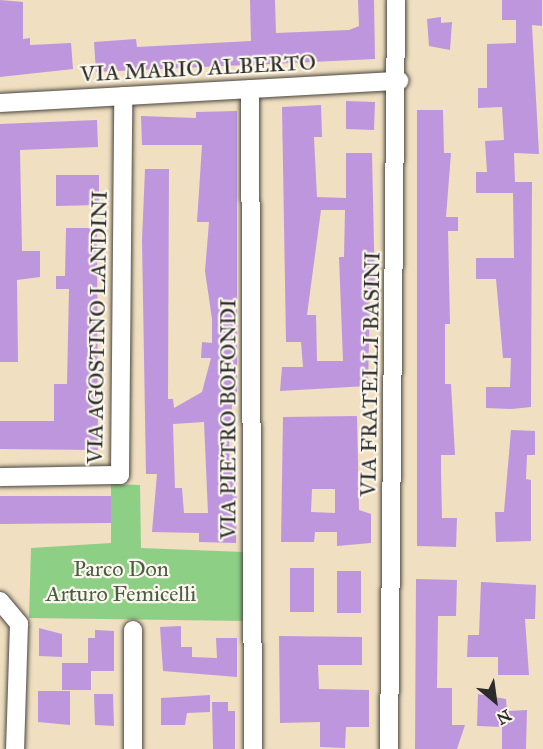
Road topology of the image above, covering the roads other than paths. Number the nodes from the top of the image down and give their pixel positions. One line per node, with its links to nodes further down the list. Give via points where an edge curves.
1 (396, 0): 2 (street, VIA FRATELLI BASINI)
2 (399, 81): 3 (street, VIA MARIO ALBERTO); 12 (street, VIA FRATELLI BASINI)
3 (250, 89): 4 (street, VIA MARIO ALBERTO); 11 (street, VIA PIETRO BOFONDI)
4 (123, 96): 5 (street, VIA MARIO ALBERTO); 6 (street, VIA AGOSTINO LANDINI, via 120,475)
5 (0, 103)
6 (0, 477)
7 (0, 602): 9 (street, via 19,624)
8 (133, 630): 10 (street)
9 (15, 749)
10 (132, 749)
11 (253, 749)
12 (389, 749)

